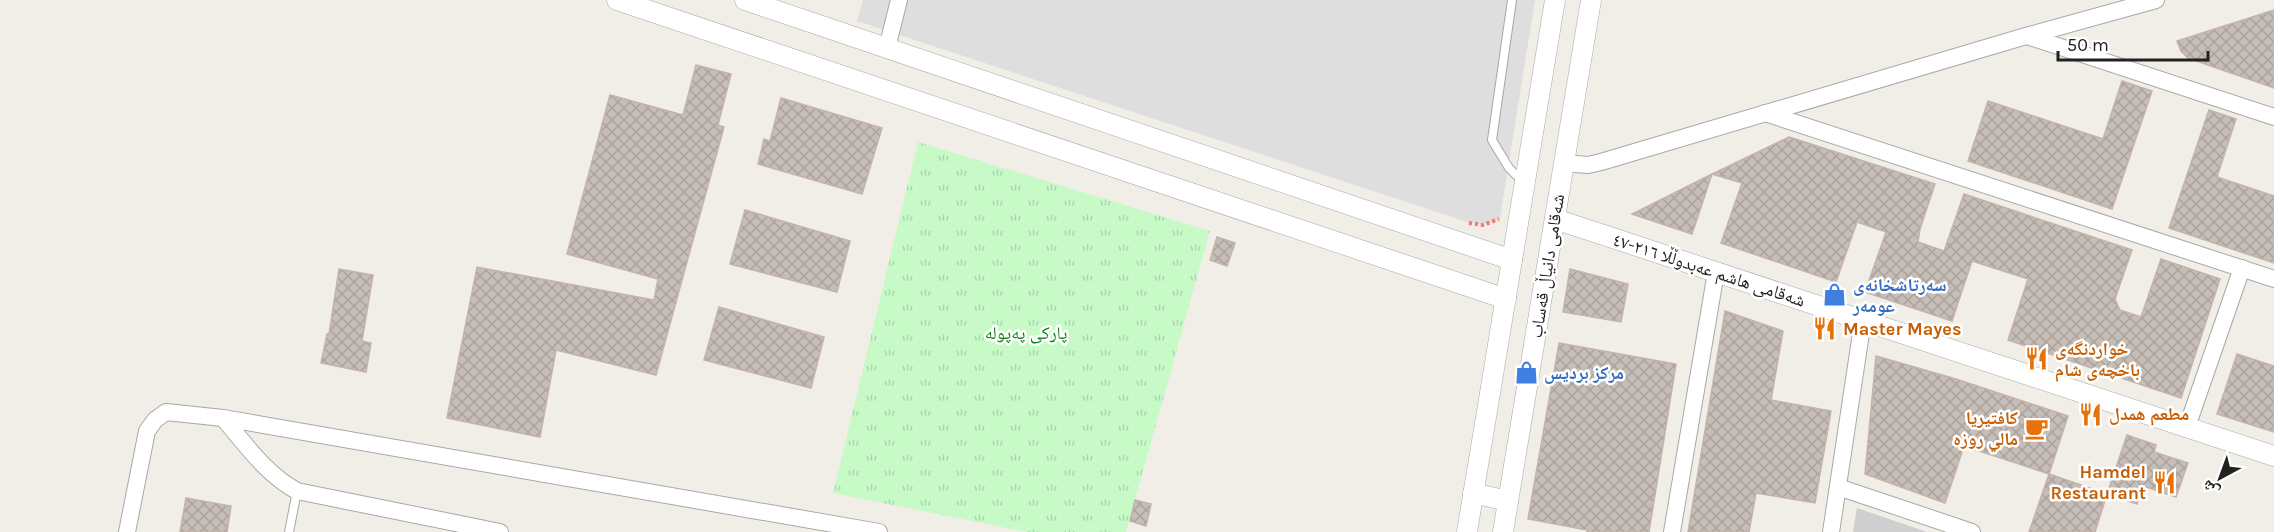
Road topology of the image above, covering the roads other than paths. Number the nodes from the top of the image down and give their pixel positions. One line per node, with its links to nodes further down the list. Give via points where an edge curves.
1 (616, 0): 19 (street)
2 (746, 0): 9 (street)
3 (899, 0): 9 (street)
4 (1512, 0): 13 (lane, via 1492,140 1509,168)
5 (1555, 0): 13 (street, شەقامی دانیاڵ قەساب)
6 (1591, 0): 12 (street, شەقامی دانیاڵ قەساب)
7 (2156, 0): 8 (street)
8 (2026, 36): 10 (street); 11 (street)
9 (887, 48): 15 (street)
10 (1765, 113): 12 (street, via 1601,162); 16 (street)
11 (2274, 117)
12 (1564, 163): 14 (street, شەقامی دانیاڵ قەساب)
13 (1525, 183): 15 (street, شەقامی دانیاڵ قەساب)
14 (1555, 219): 17 (street, شەقامی هاشم عەبدوڵڵا ٢١٦-٤٧); 27 (street, شەقامی دانیاڵ قەساب)
15 (1512, 260): 19 (street, شەقامی دانیاڵ قەساب)
16 (2242, 268): 18 (street); 22 (street)
17 (1716, 272): 20 (street, شەقامی هاشم عەبدوڵڵا ٢١٦-٤٧); 34 (street)
18 (2274, 279)
19 (1506, 299): 26 (street, شەقامی دانیاڵ قەساب)
20 (1863, 320): 22 (street, شەقامی هاشم عەبدوڵڵا ٢١٦-٤٧); 24 (street)
21 (223, 418): 25 (street, via 280,482); 28 (street, via 166,412 154,420 147,432); 31 (street)
22 (2187, 427): 23 (street, شەقامی هاشم عەبدوڵڵا ٢١٦-٤٧)
23 (2274, 456)
24 (1838, 487): 35 (street); 36 (street)
25 (297, 491): 29 (lane); 30 (street)
26 (1473, 493): 27 (street); 32 (street, شەقامی دانیاڵ قەساب)
27 (1508, 501): 33 (street, شەقامی دانیاڵ قەساب)
28 (127, 532)
29 (289, 532)
30 (500, 532)
31 (879, 532)
32 (1467, 532)
33 (1503, 532)
34 (1672, 532)
35 (1831, 532)
36 (1972, 532)

